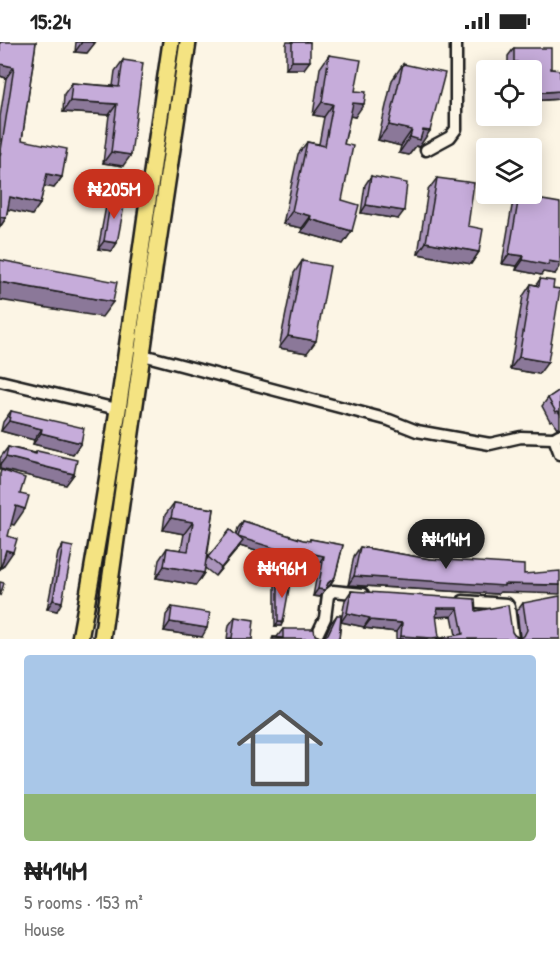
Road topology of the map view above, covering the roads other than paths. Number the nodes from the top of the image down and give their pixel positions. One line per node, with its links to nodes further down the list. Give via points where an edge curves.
1 (171, 42): 7 (main road)
2 (188, 42): 5 (main road)
3 (456, 42): 4 (street, via 456,129 450,137)
4 (426, 150)
5 (143, 355): 8 (street, via 389,420 417,432 490,444 521,437); 13 (main road)
6 (0, 381): 7 (street)
7 (117, 409): 12 (main road, via 103,518)
8 (557, 436): 9 (street)
9 (560, 454)
10 (377, 595): 14 (street, via 333,591 328,595 325,618)
11 (455, 600): 15 (street, via 507,604)
12 (80, 639)
13 (102, 639)
14 (315, 639)
15 (513, 639)

